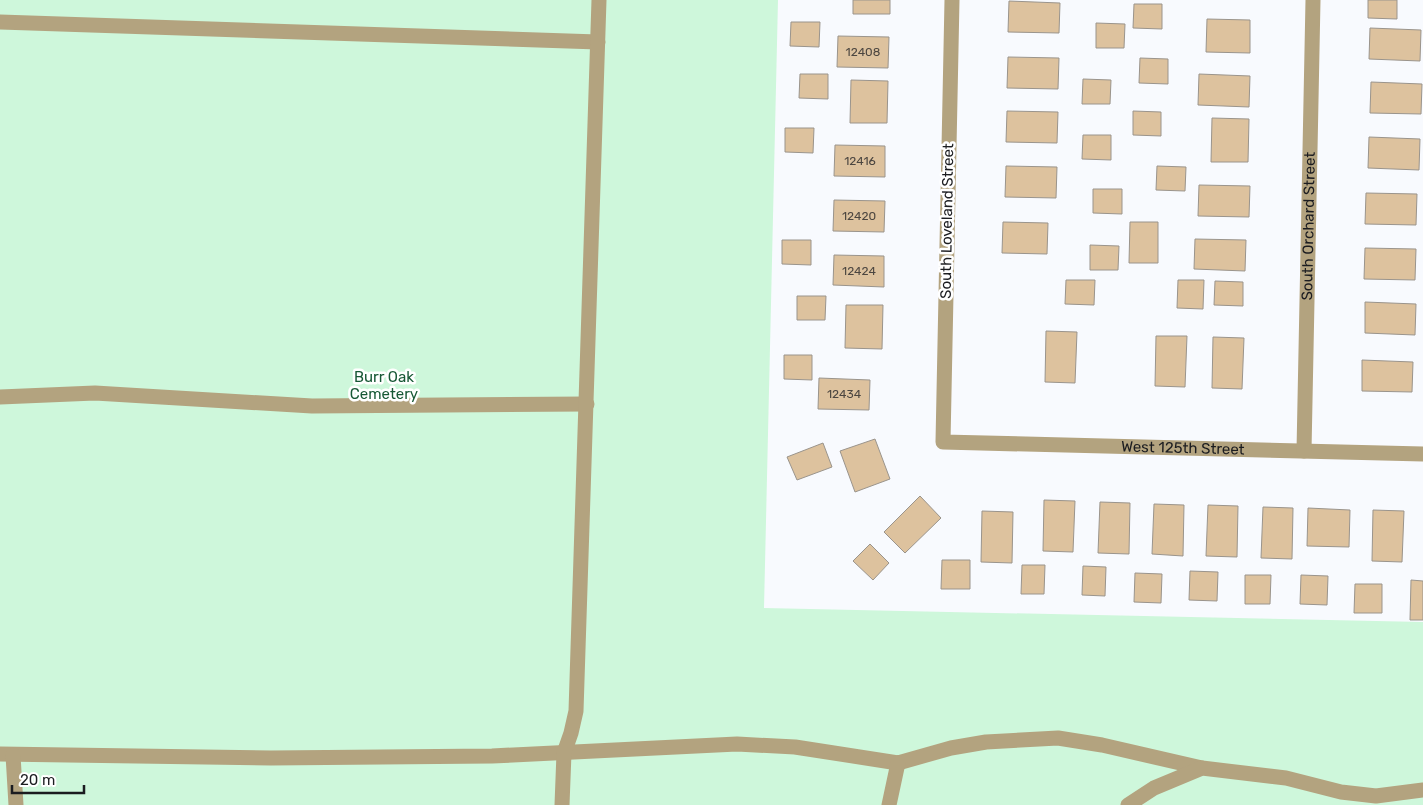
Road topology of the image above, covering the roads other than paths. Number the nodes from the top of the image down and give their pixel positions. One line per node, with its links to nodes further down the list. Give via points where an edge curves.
1 (599, 0): 5 (street)
2 (952, 0): 8 (street, South Loveland Street)
3 (1313, 0): 9 (street, South Orchard Street)
4 (0, 22): 5 (street)
5 (598, 42): 7 (street)
6 (0, 397): 7 (street, via 95,393 312,406)
7 (586, 404): 11 (street, via 576,711)
8 (943, 442): 9 (street, West 125th Street)
9 (1304, 451): 10 (street, West 125th Street)
10 (1423, 454)
11 (564, 752): 12 (street, via 271,758); 13 (street, via 737,744 795,747); 18 (street)
12 (6, 755): 17 (street)
13 (898, 763): 14 (street, via 986,742 1058,738); 19 (street)
14 (1202, 768): 16 (street, via 1286,778); 20 (street, via 1154,788)
15 (1423, 790): 16 (street)
16 (1380, 800)
17 (16, 805)
18 (562, 805)
19 (889, 805)
20 (1128, 805)

